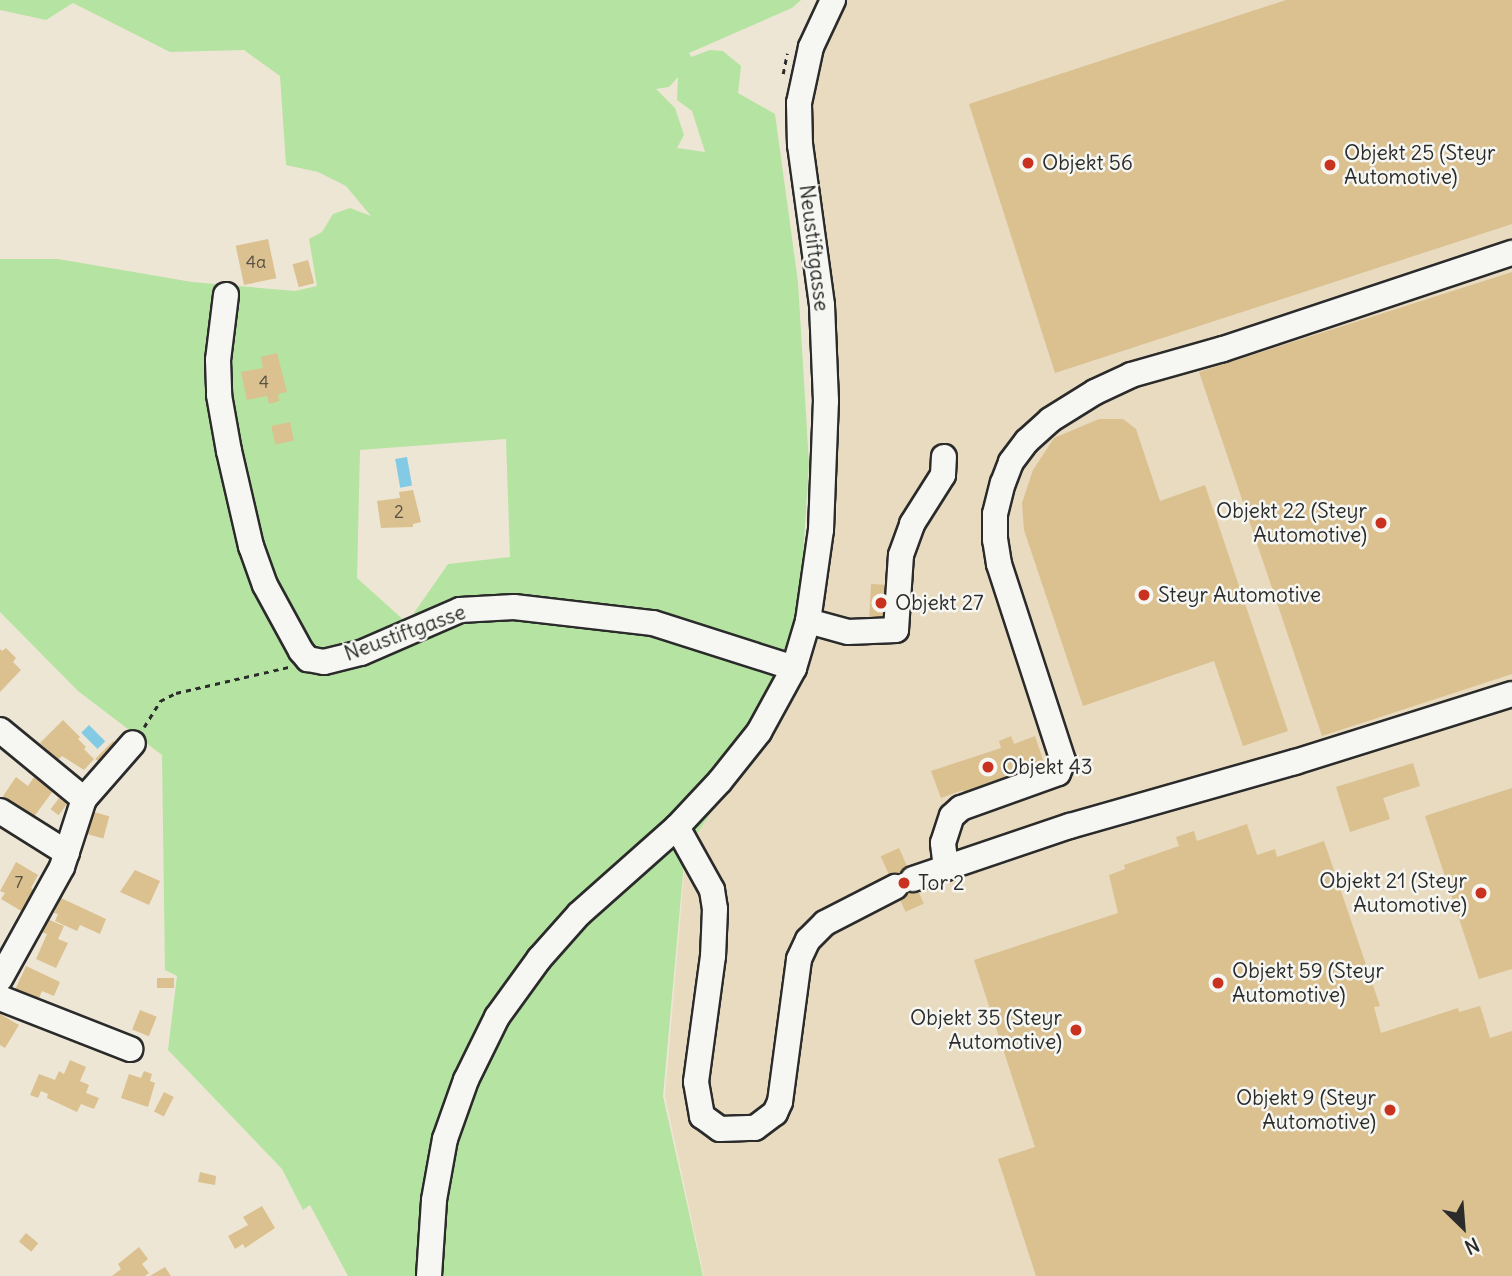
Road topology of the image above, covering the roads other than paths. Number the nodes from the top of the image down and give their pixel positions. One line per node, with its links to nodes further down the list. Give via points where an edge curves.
1 (833, 0): 5 (street, Neustiftgasse, via 811,47 799,103 826,371 822,516)
2 (1512, 253): 14 (street, via 1131,375 1050,420 1027,441 1003,483 995,514 995,540 1063,761 1058,772 951,816 943,843)
3 (226, 295): 6 (street, Neustiftgasse, via 218,360 229,451 265,585 309,659 324,662 361,653 460,610 514,607 653,623)
4 (944, 457): 5 (street, via 943,475 912,524 901,555 895,631 848,632)
5 (808, 621): 6 (street, Neustiftgasse)
6 (794, 668): 12 (street, Neustiftgasse, via 759,732)
7 (1512, 694): 14 (street, via 1070,826)
8 (0, 730): 10 (street)
9 (133, 743): 10 (street)
10 (84, 799): 13 (street)
11 (0, 811): 13 (street)
12 (677, 827): 14 (street, via 712,890 715,909 696,1082 702,1116 720,1129 755,1128 778,1108 799,959 808,940 825,923 904,883); 18 (street, Neustiftgasse, via 579,914 538,959 481,1046 445,1139 434,1200)
13 (67, 853): 15 (street, via 54,885)
14 (946, 868)
15 (0, 979)
16 (0, 998): 17 (street)
17 (130, 1049)
18 (429, 1276)

